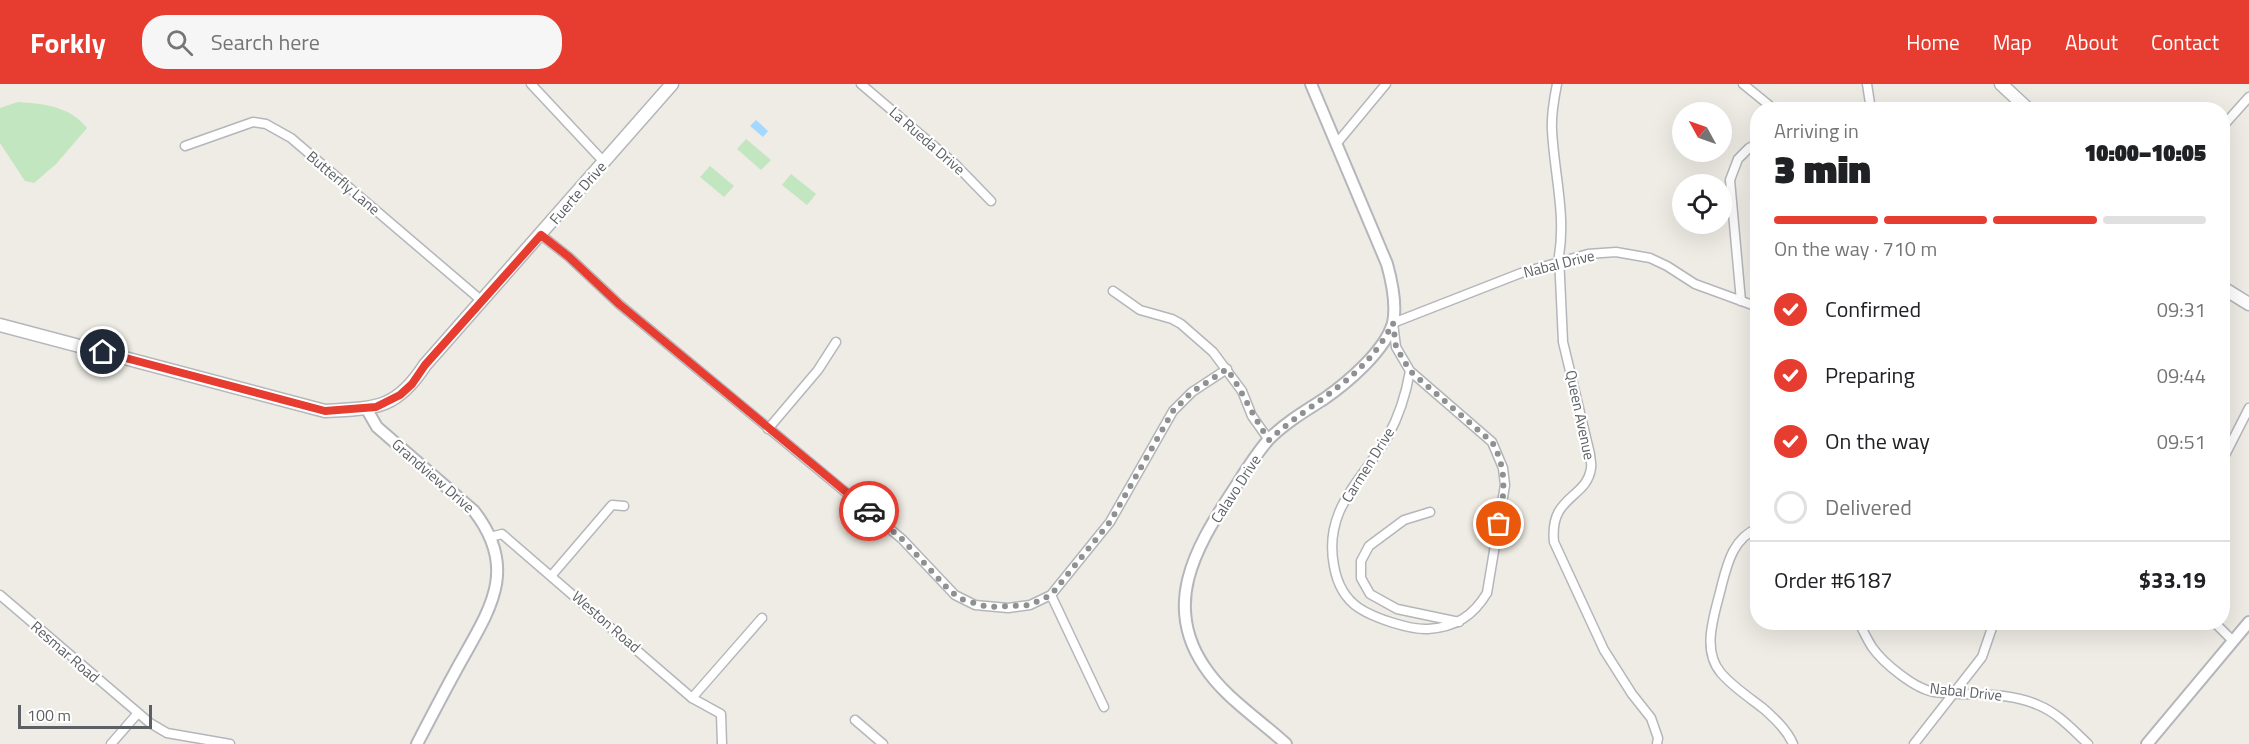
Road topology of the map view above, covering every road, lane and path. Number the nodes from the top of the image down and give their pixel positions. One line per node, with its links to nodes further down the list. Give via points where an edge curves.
1 (531, 84): 18 (street)
2 (672, 84): 18 (main road, Fuerte Drive)
3 (861, 84): 19 (street, La Rueda Drive, via 955,164)
4 (1311, 84): 15 (street)
5 (1386, 84): 15 (street)
6 (1557, 84): 21 (street, Queen Avenue, via 1552,129 1560,203)
7 (1743, 84): 11 (street)
8 (1867, 84): 12 (street)
9 (2001, 84): 13 (main road)
10 (2249, 97): 14 (street)
11 (1765, 102)
12 (1870, 102)
13 (2020, 102)
14 (2230, 118)
15 (1336, 143): 28 (street, via 1387,264 1392,282)
16 (186, 146): 25 (street, Butterfly Lane, via 253,122 266,124 291,138)
17 (1750, 147): 24 (street, via 1738,159 1730,180)
18 (604, 162): 20 (main road, Fuerte Drive)
19 (991, 201)
20 (541, 235): 25 (main road, Fuerte Drive); 35 (street)
21 (1560, 261): 24 (street, Nabal Drive, via 1616,252 1650,258 1695,284); 28 (street, Nabal Drive); 63 (street, Queen Avenue, via 1563,342 1591,468 1586,481 1559,509 1554,521 1554,542 1604,650 1651,718)
22 (1113, 291): 31 (street, via 1140,310 1181,324)
23 (2230, 292): 27 (main road)
24 (1741, 301): 26 (street, Nabal Drive)
25 (482, 302): 33 (main road, Fuerte Drive, via 400,395)
26 (1750, 304)
27 (2249, 304)
28 (1393, 323): 32 (street, Carmen Drive, via 1396,347); 36 (street, Calavo Drive, via 1363,366)
29 (0, 325): 33 (main road, Fuerte Drive, via 296,405 325,411)
30 (836, 342): 35 (street, via 818,370)
31 (1227, 369): 36 (street); 44 (street, via 1192,392 1173,411 1110,522)
32 (1410, 371): 46 (street, Carmen Drive, via 1492,442 1503,468 1505,485 1490,582 1479,605); 46 (street, Carmen Drive, via 1387,437 1335,520 1330,546 1336,579 1353,604 1369,615 1421,629)
33 (366, 408): 41 (street, Grandview Drive, via 387,437 474,511)
34 (2249, 408): 37 (street)
35 (768, 429): 44 (street, via 902,539 961,599 975,605 1008,608 1030,605)
36 (1269, 440): 62 (street, Calavo Drive, via 1200,546 1189,573 1184,610 1193,647 1209,673)
37 (2230, 445)
38 (624, 506): 42 (street, via 612,505)
39 (1430, 512): 46 (street, via 1404,520 1370,546 1361,561 1361,578 1370,594 1398,609)
40 (1750, 533): 64 (street, via 1733,549 1727,566 1712,626 1712,654 1722,674 1772,716)
41 (490, 537): 42 (street, Weston Road, via 502,534); 59 (street, Grandview Drive, via 497,577 491,606)
42 (552, 575): 53 (street, Weston Road)
43 (0, 595): 55 (street, Resmar Road)
44 (1051, 595): 54 (street)
45 (762, 618): 53 (street)
46 (1459, 622)
47 (2249, 622): 51 (street)
48 (1863, 630): 52 (street, Nabal Drive, via 1873,649 1896,671 1931,692)
49 (1991, 630): 52 (street, via 1982,657)
50 (2222, 630): 51 (street)
51 (2233, 641): 67 (street)
52 (1953, 693): 65 (street); 66 (street, Nabal Drive, via 2006,696 2037,704)
53 (692, 698): 60 (street, Weston Road, via 722,714)
54 (1104, 707)
55 (138, 713): 57 (street); 58 (street, Resmar Road, via 167,733)
56 (855, 720): 61 (street)
57 (111, 744)
58 (230, 744)
59 (417, 744)
60 (722, 744)
61 (883, 744)
62 (1286, 744)
63 (1657, 744)
64 (1793, 744)
65 (1914, 744)
66 (2088, 744)
67 (2147, 744)

